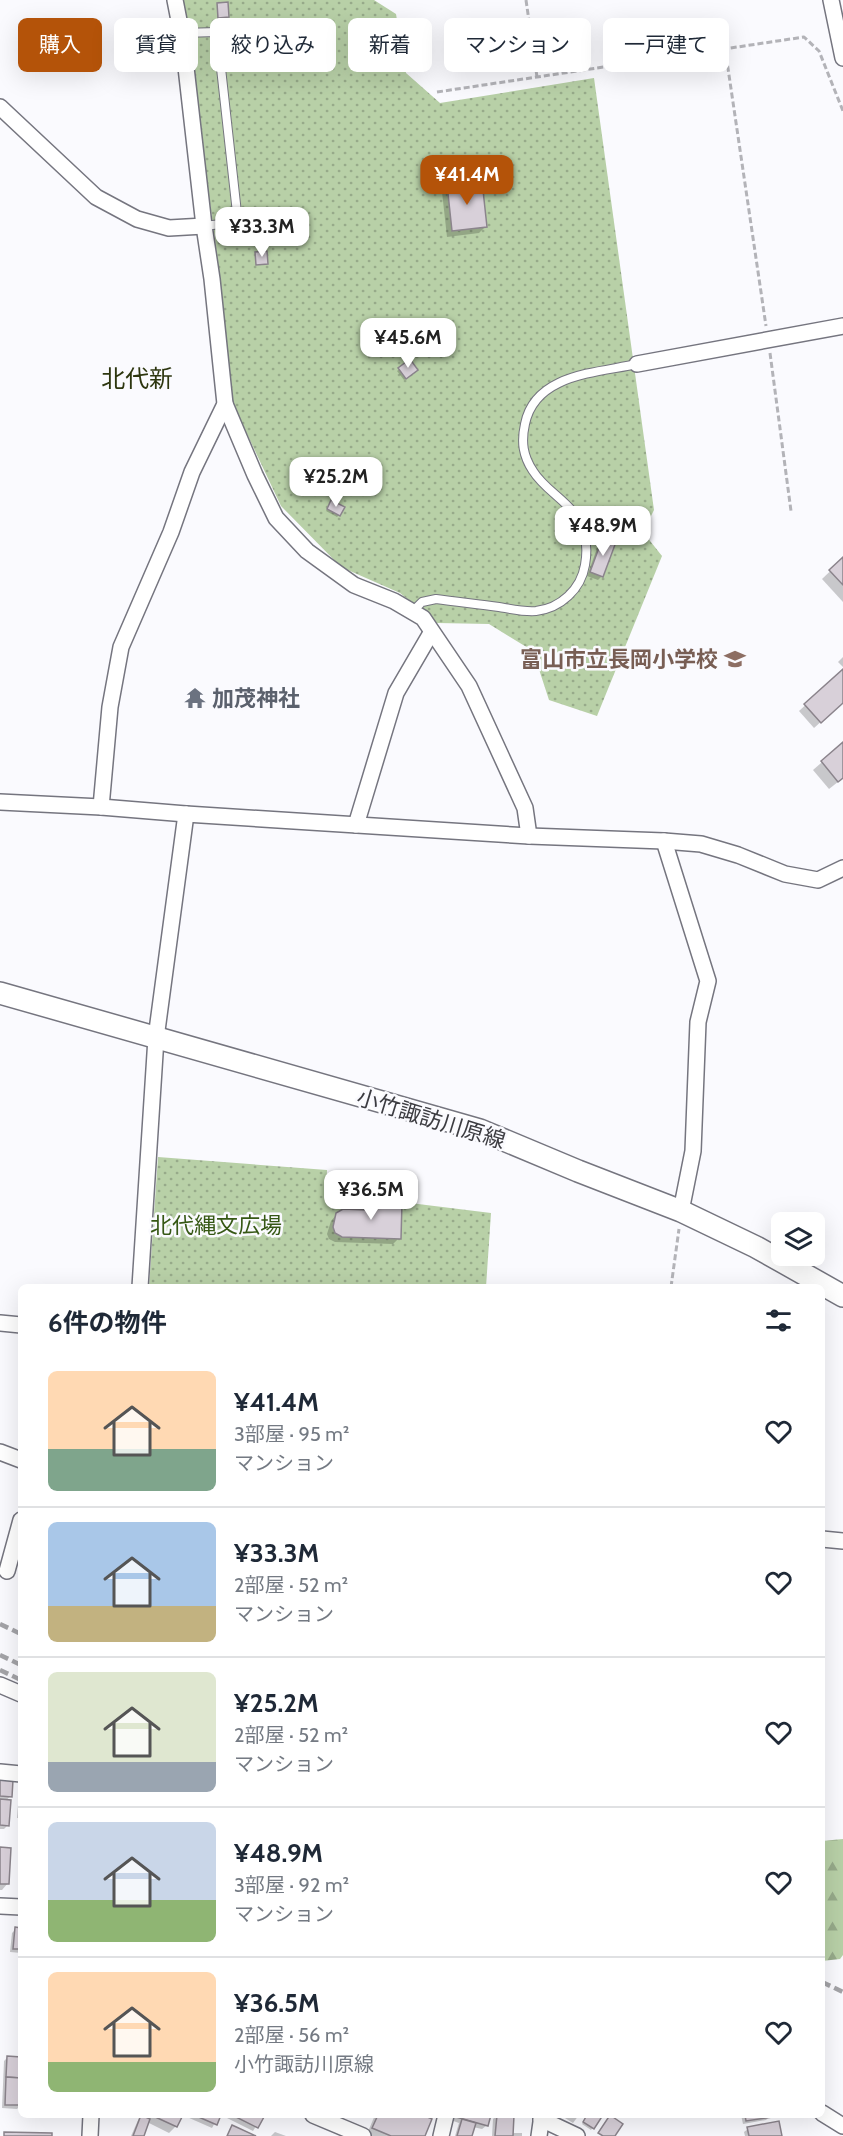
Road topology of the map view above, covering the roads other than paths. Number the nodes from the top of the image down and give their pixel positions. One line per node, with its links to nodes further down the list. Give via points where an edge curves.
1 (175, 0): 3 (street)
2 (831, 0): 5 (street)
3 (179, 18)
4 (198, 33): 8 (lane, via 217,32 238,222)
5 (843, 58)
6 (186, 72): 8 (street)
7 (0, 107): 8 (street, via 96,198 137,219 169,228)
8 (204, 226): 11 (street)
9 (843, 326): 10 (street)
10 (637, 364): 12 (lane, via 561,381 540,394 527,414 523,455 534,473 576,516 584,532 587,552 583,576 572,595 537,611 436,599 423,602)
11 (225, 404): 12 (street, via 276,518 307,551 354,585); 15 (street, via 192,472 171,532 121,647 110,707)
12 (412, 612): 13 (street, via 423,618)
13 (432, 633): 17 (street, via 396,693); 18 (street, via 469,686 525,808)
14 (0, 802): 15 (street)
15 (101, 807): 16 (street)
16 (186, 814): 17 (street); 22 (street)
17 (356, 825): 18 (street)
18 (529, 836): 19 (street)
19 (664, 841): 20 (street, via 701,844 785,874 818,880); 23 (street, via 708,981 698,1022 693,1151)
20 (843, 868)
21 (0, 993): 22 (main road, 小竹諏訪川原線)
22 (156, 1038): 23 (main road, 小竹諏訪川原線, via 480,1131); 24 (street)
23 (681, 1210): 25 (main road, 小竹諏訪川原線)
24 (140, 1284)
25 (821, 1284)
26 (825, 1286): 27 (main road, 小竹諏訪川原線)
27 (843, 1296)
28 (0, 1323): 29 (street)
29 (18, 1325)
30 (0, 1452): 31 (street)
31 (18, 1459)
32 (18, 1533): 35 (street)
33 (825, 1539): 34 (street)
34 (843, 1540)
35 (9, 1572)
36 (0, 1685): 37 (street)
37 (18, 1693)
38 (0, 1772): 39 (street)
39 (18, 1774)
40 (0, 1906): 41 (street)
41 (18, 1907)
42 (825, 2115): 48 (street)
43 (91, 2118): 49 (street)
44 (321, 2118): 50 (street)
45 (445, 2118): 51 (street)
46 (541, 2118): 52 (street)
47 (543, 2118): 53 (street)
48 (843, 2126)
49 (90, 2136)
50 (363, 2136)
51 (441, 2136)
52 (539, 2136)
53 (577, 2136)

